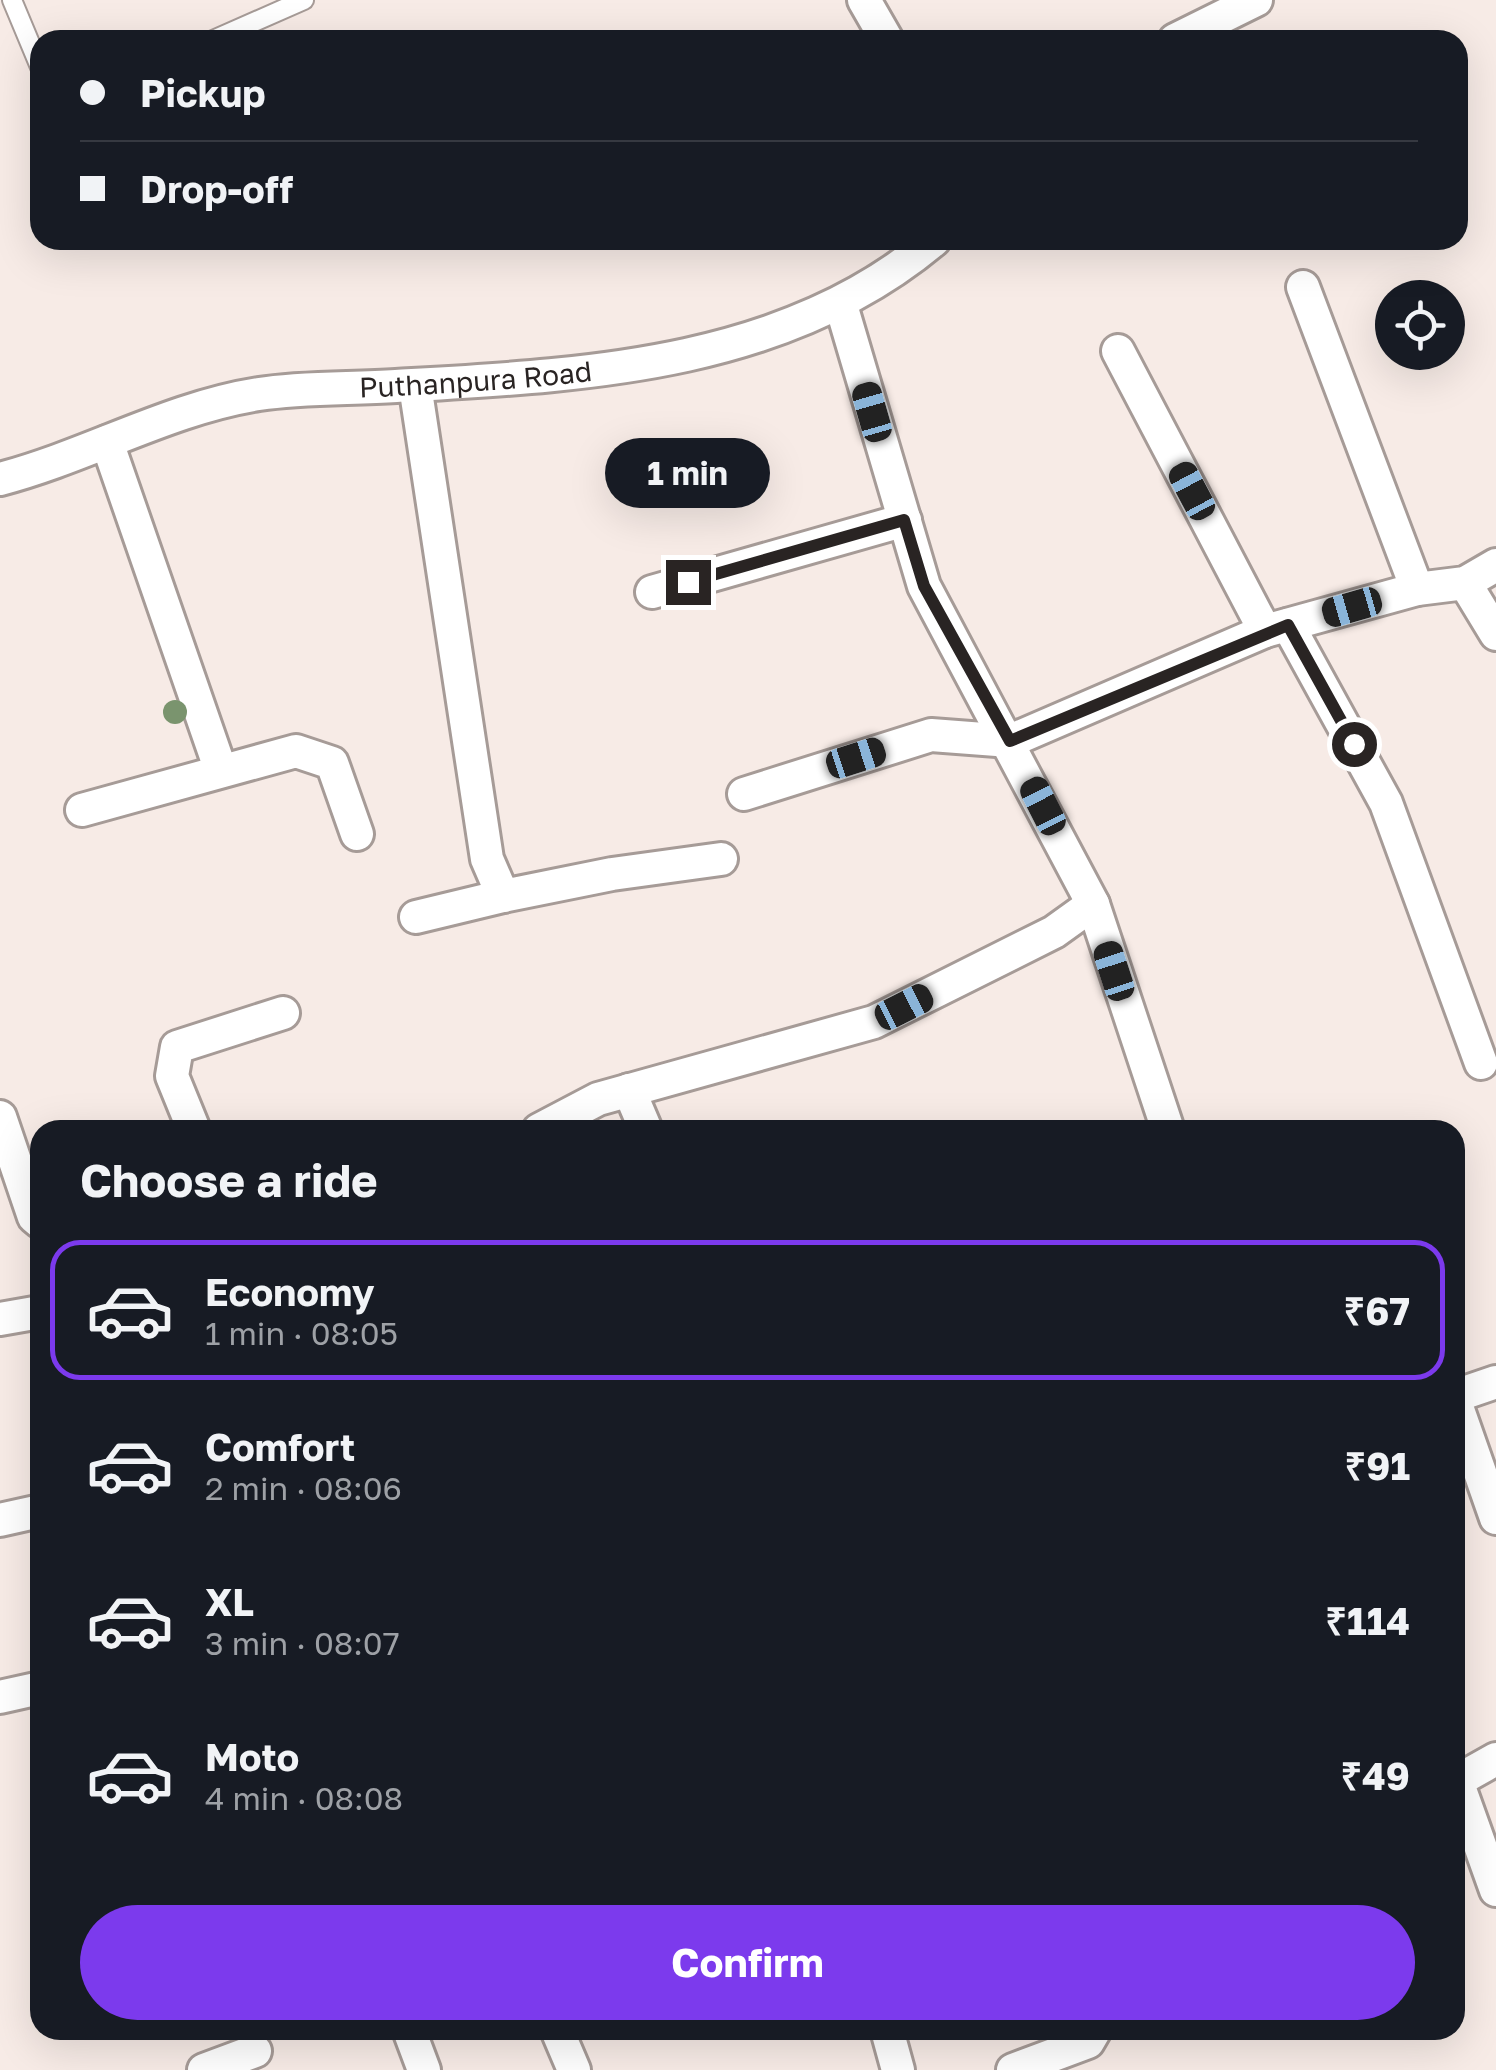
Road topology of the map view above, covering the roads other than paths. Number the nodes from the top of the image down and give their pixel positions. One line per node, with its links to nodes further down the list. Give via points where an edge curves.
1 (12, 0): 8 (lane)
2 (304, 0): 5 (lane)
3 (864, 0): 6 (street)
4 (1256, 0): 7 (street)
5 (235, 30)
6 (881, 30)
7 (1195, 30)
8 (30, 43)
9 (922, 250): 11 (street, Puthanpura Road)
10 (1303, 287): 19 (street)
11 (840, 305): 13 (street, Puthanpura Road, via 662,363); 16 (street)
12 (1118, 351): 21 (street)
13 (415, 385): 14 (street, Puthanpura Road, via 259,394); 29 (street, via 486,858)
14 (107, 442): 15 (street, Puthanpura Road); 24 (street)
15 (0, 479)
16 (904, 520): 20 (street); 23 (street, via 924,586)
17 (1496, 565): 18 (street)
18 (1464, 583): 19 (street); 22 (street)
19 (1416, 589): 21 (street)
20 (652, 592)
21 (1276, 628): 23 (street); 33 (street, via 1386,803)
22 (1496, 634)
23 (1010, 741): 25 (street, via 932,735); 30 (street)
24 (221, 771): 26 (street); 27 (street, via 296,751 332,763)
25 (744, 794)
26 (82, 810)
27 (357, 834)
28 (722, 859): 29 (street)
29 (502, 896): 31 (street)
30 (1093, 904): 34 (street, via 1054,932 874,1022); 39 (street)
31 (416, 918)
32 (283, 1012): 36 (street, via 176,1046 172,1076)
33 (1481, 1064)
34 (629, 1090): 37 (street); 38 (street)
35 (0, 1117): 40 (street)
36 (190, 1120)
37 (557, 1120)
38 (642, 1120)
39 (1165, 1120)
40 (30, 1205)
41 (30, 1314): 42 (street)
42 (0, 1319)
43 (1496, 1382): 44 (street)
44 (1465, 1394)
45 (1465, 1427): 47 (street)
46 (30, 1513): 48 (street)
47 (1496, 1518)
48 (0, 1520)
49 (30, 1690): 50 (street)
50 (0, 1697)
51 (1496, 1759): 52 (street)
52 (1465, 1777)
53 (1465, 1806): 54 (street)
54 (1496, 1890)
55 (413, 2040): 61 (street)
56 (561, 2040): 62 (street)
57 (890, 2040): 63 (street)
58 (1095, 2047): 64 (street)
59 (255, 2051): 60 (street)
60 (204, 2070)
61 (424, 2070)
62 (574, 2070)
63 (898, 2070)
64 (1012, 2070)

